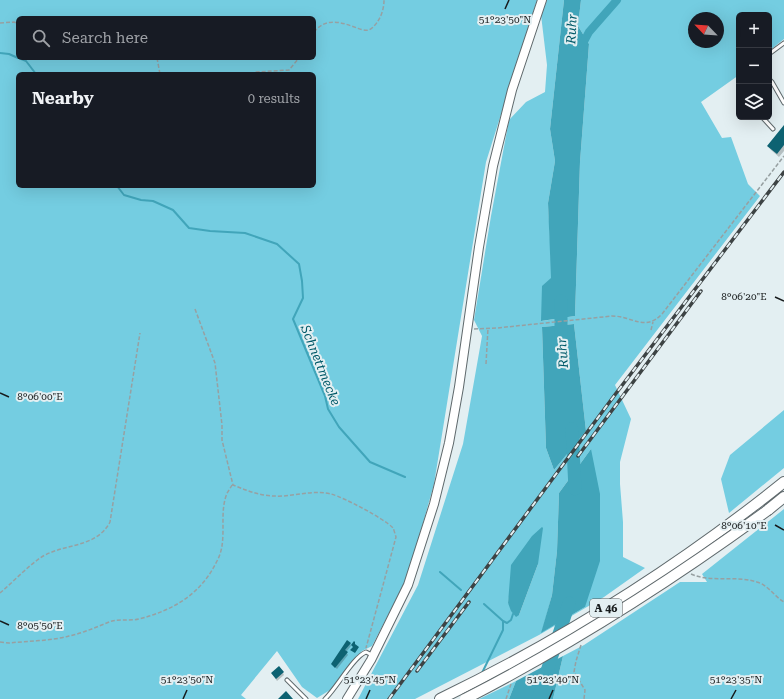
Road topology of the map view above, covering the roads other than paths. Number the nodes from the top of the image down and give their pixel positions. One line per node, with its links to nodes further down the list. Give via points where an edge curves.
1 (542, 0): 10 (main road, via 513,84 493,166 459,387 438,488 408,585)
2 (784, 44): 3 (lane)
3 (772, 52)
4 (772, 82): 5 (lane)
5 (784, 103)
6 (765, 120): 7 (lane)
7 (773, 129)
8 (784, 482): 15 (highway, A 46, via 674,563 584,621)
9 (784, 497): 16 (highway, A 46, bridge, via 696,562 634,603 551,653)
10 (373, 656): 13 (lane, via 362,653); 14 (main road)
11 (287, 680): 12 (lane)
12 (306, 699)
13 (325, 699)
14 (347, 699)
15 (440, 699)
16 (465, 699)

